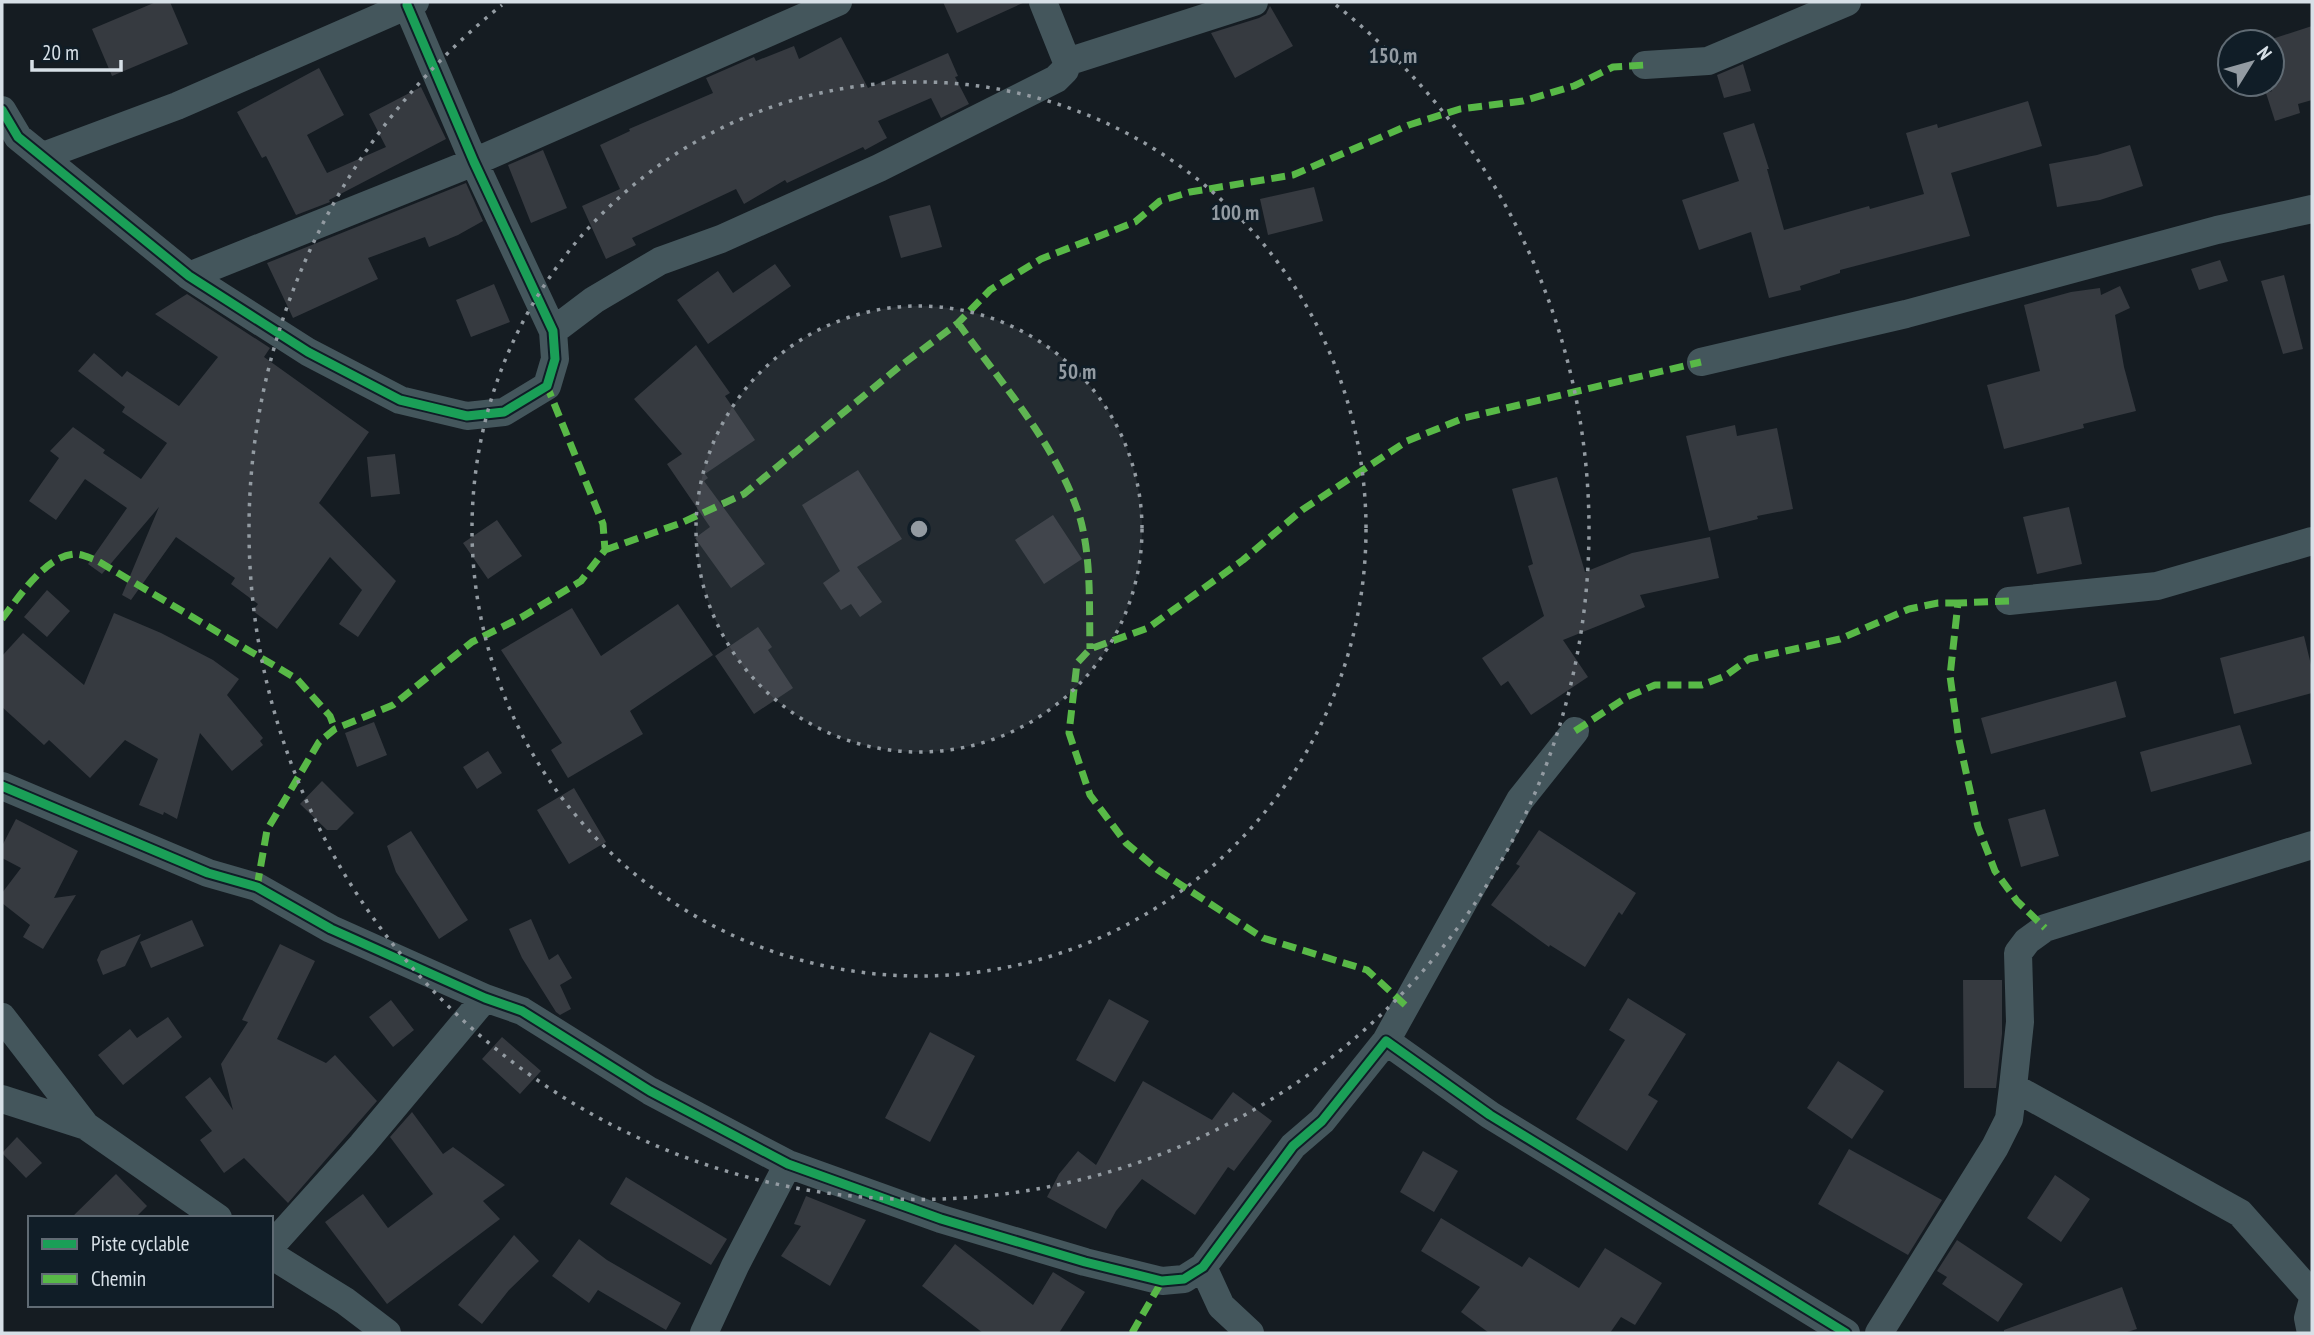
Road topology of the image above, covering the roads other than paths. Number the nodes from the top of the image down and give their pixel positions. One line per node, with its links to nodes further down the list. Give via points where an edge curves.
1 (838, 2): 10 (street)
2 (1043, 2): 6 (street)
3 (1254, 2): 6 (street)
4 (1847, 2): 7 (street, via 1708,61)
5 (411, 3): 9 (street, via 177,106); 10 (street)
6 (1067, 62): 13 (street, via 1056,79 879,168 721,239 660,261)
7 (1644, 65)
8 (2, 110): 9 (street, via 18,137)
9 (43, 156): 12 (street)
10 (474, 162): 12 (street); 13 (street)
11 (2312, 209): 14 (street)
12 (189, 276): 13 (street, via 308,352 400,400 467,416 504,412 547,386 555,359)
13 (553, 331)
14 (1701, 362)
15 (2312, 541): 16 (street, via 2157,586)
16 (2009, 601)
17 (1574, 731): 22 (street, via 1520,800)
18 (2, 786): 20 (street, via 208,873 257,887 331,929)
19 (2312, 845): 23 (street, via 2045,928 2027,941 2018,953 2020,1022)
20 (485, 999): 26 (street, via 522,1011 650,1091); 28 (street)
21 (2, 1017): 25 (street)
22 (1386, 1041): 30 (street, via 1322,1121 1293,1146); 36 (street, via 1490,1115)
23 (2013, 1087): 31 (street, via 2240,1213); 37 (street, via 2009,1119 1995,1147)
24 (2, 1099): 25 (street)
25 (86, 1126): 27 (street)
26 (788, 1164): 30 (street, via 941,1219 1149,1278 1184,1279); 34 (street)
27 (215, 1216)
28 (273, 1244)
29 (273, 1256): 33 (street)
30 (1203, 1267): 35 (street, via 1221,1306)
31 (2312, 1294)
32 (2312, 1303): 38 (street)
33 (387, 1333)
34 (704, 1333)
35 (1250, 1333)
36 (1846, 1333)
37 (1879, 1333)
38 (2311, 1333)

